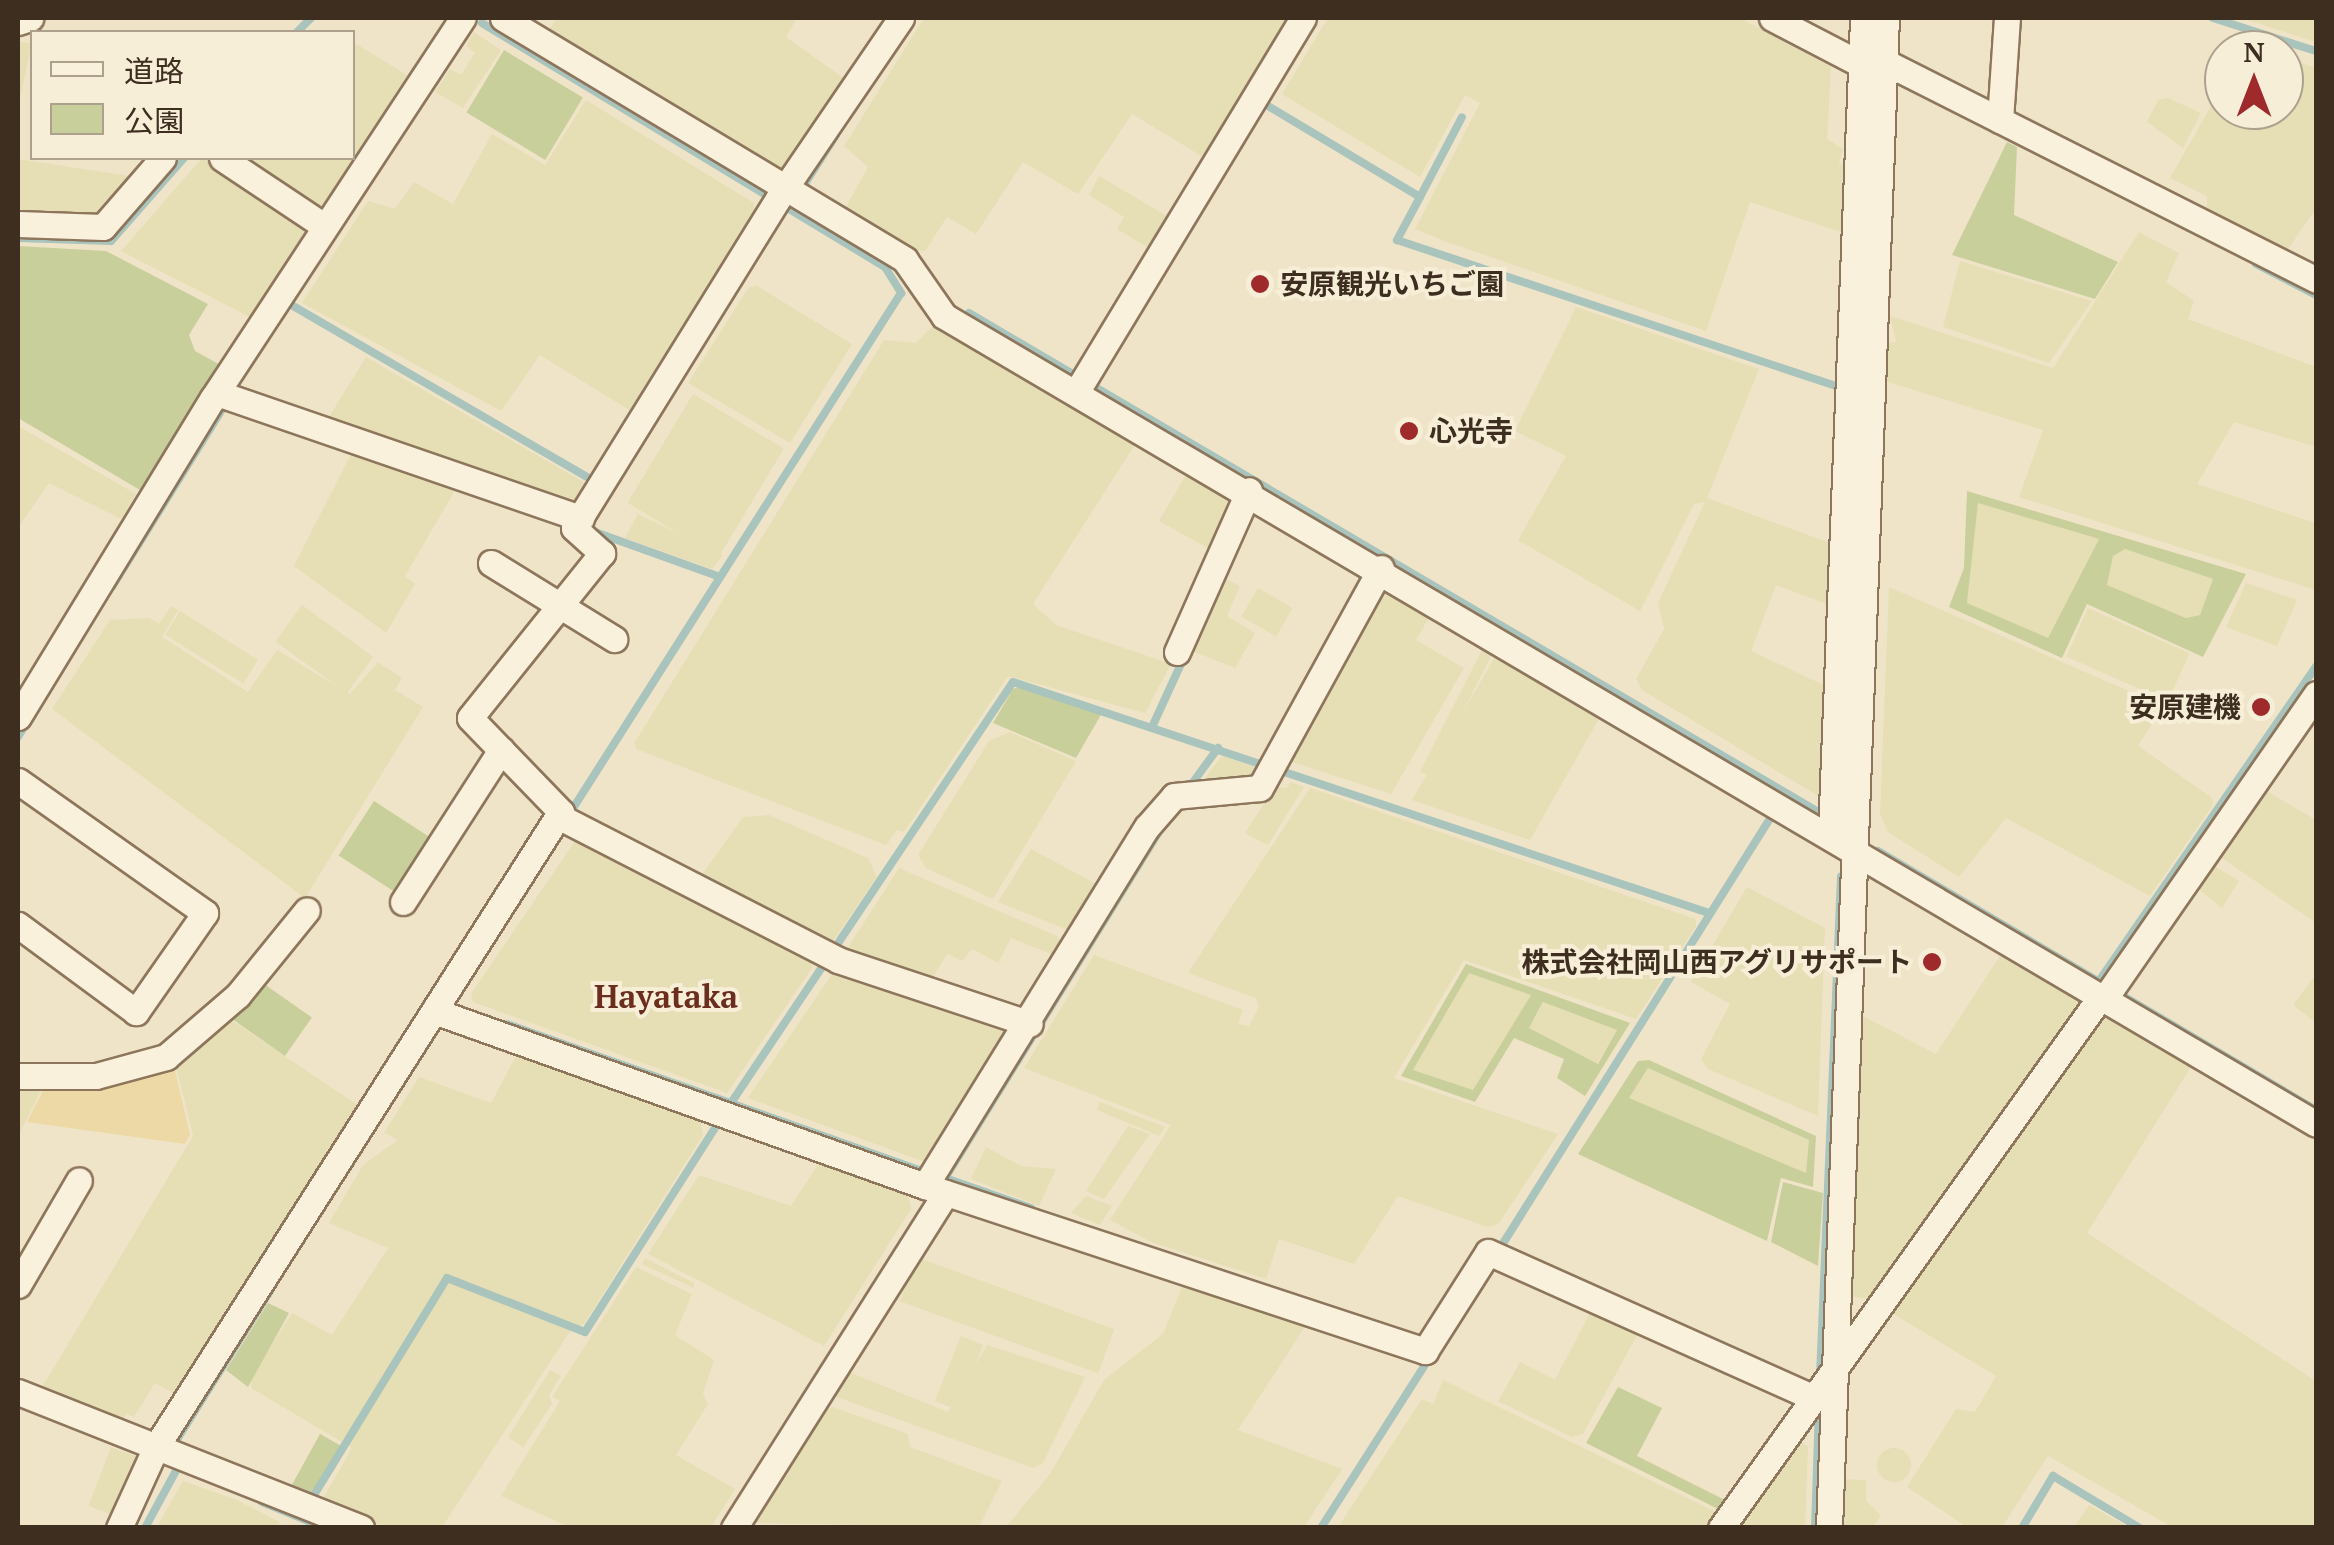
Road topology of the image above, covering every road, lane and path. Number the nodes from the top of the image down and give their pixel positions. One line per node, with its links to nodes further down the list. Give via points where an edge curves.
1 (30, 18): 10 (street)
2 (463, 18): 17 (street)
3 (503, 18): 15 (street)
4 (902, 18): 15 (street)
5 (1302, 18): 19 (street)
6 (1772, 18): 11 (street)
7 (1863, 18): 11 (street)
8 (1886, 18): 11 (street)
9 (2007, 18): 12 (street)
10 (18, 22)
11 (1871, 71): 12 (street); 33 (street); 34 (street)
12 (2000, 120): 18 (street)
13 (162, 160): 16 (street, via 103,227)
14 (225, 160): 17 (street)
15 (778, 199): 19 (street, via 905,260 944,316); 22 (street)
16 (18, 224)
17 (324, 226): 20 (street)
18 (2316, 280)
19 (1081, 383): 21 (street)
20 (217, 394): 22 (street); 29 (street)
21 (1249, 490): 24 (street); 27 (street)
22 (581, 518): 25 (street, via 574,528 602,554)
23 (491, 563): 25 (street)
24 (1382, 568): 33 (street); 40 (street, via 1276,766 1248,794 1184,796 1148,827)
25 (560, 606): 26 (street); 30 (street, via 470,718)
26 (614, 639)
27 (1177, 652)
28 (2316, 694): 38 (street)
29 (18, 717)
30 (501, 750): 32 (street); 35 (street)
31 (18, 781): 37 (street, via 205,913 136,1012)
32 (564, 819): 39 (street); 40 (street, via 832,957)
33 (1831, 834): 34 (street)
34 (1857, 852): 38 (street); 46 (street)
35 (403, 902)
36 (307, 910): 41 (street, via 238,995 166,1057 96,1076)
37 (18, 925)
38 (2108, 992): 42 (street); 46 (street)
39 (441, 1015): 44 (street); 48 (street)
40 (1030, 1024): 44 (street)
41 (18, 1076)
42 (2316, 1124)
43 (79, 1180): 45 (street)
44 (936, 1190): 46 (street, via 1425,1351 1497,1256); 51 (street)
45 (18, 1285)
46 (1822, 1384): 52 (street); 53 (street)
47 (18, 1392): 48 (street)
48 (159, 1454): 49 (street); 50 (street)
49 (119, 1528)
50 (360, 1528)
51 (734, 1528)
52 (1720, 1528)
53 (1829, 1528)

